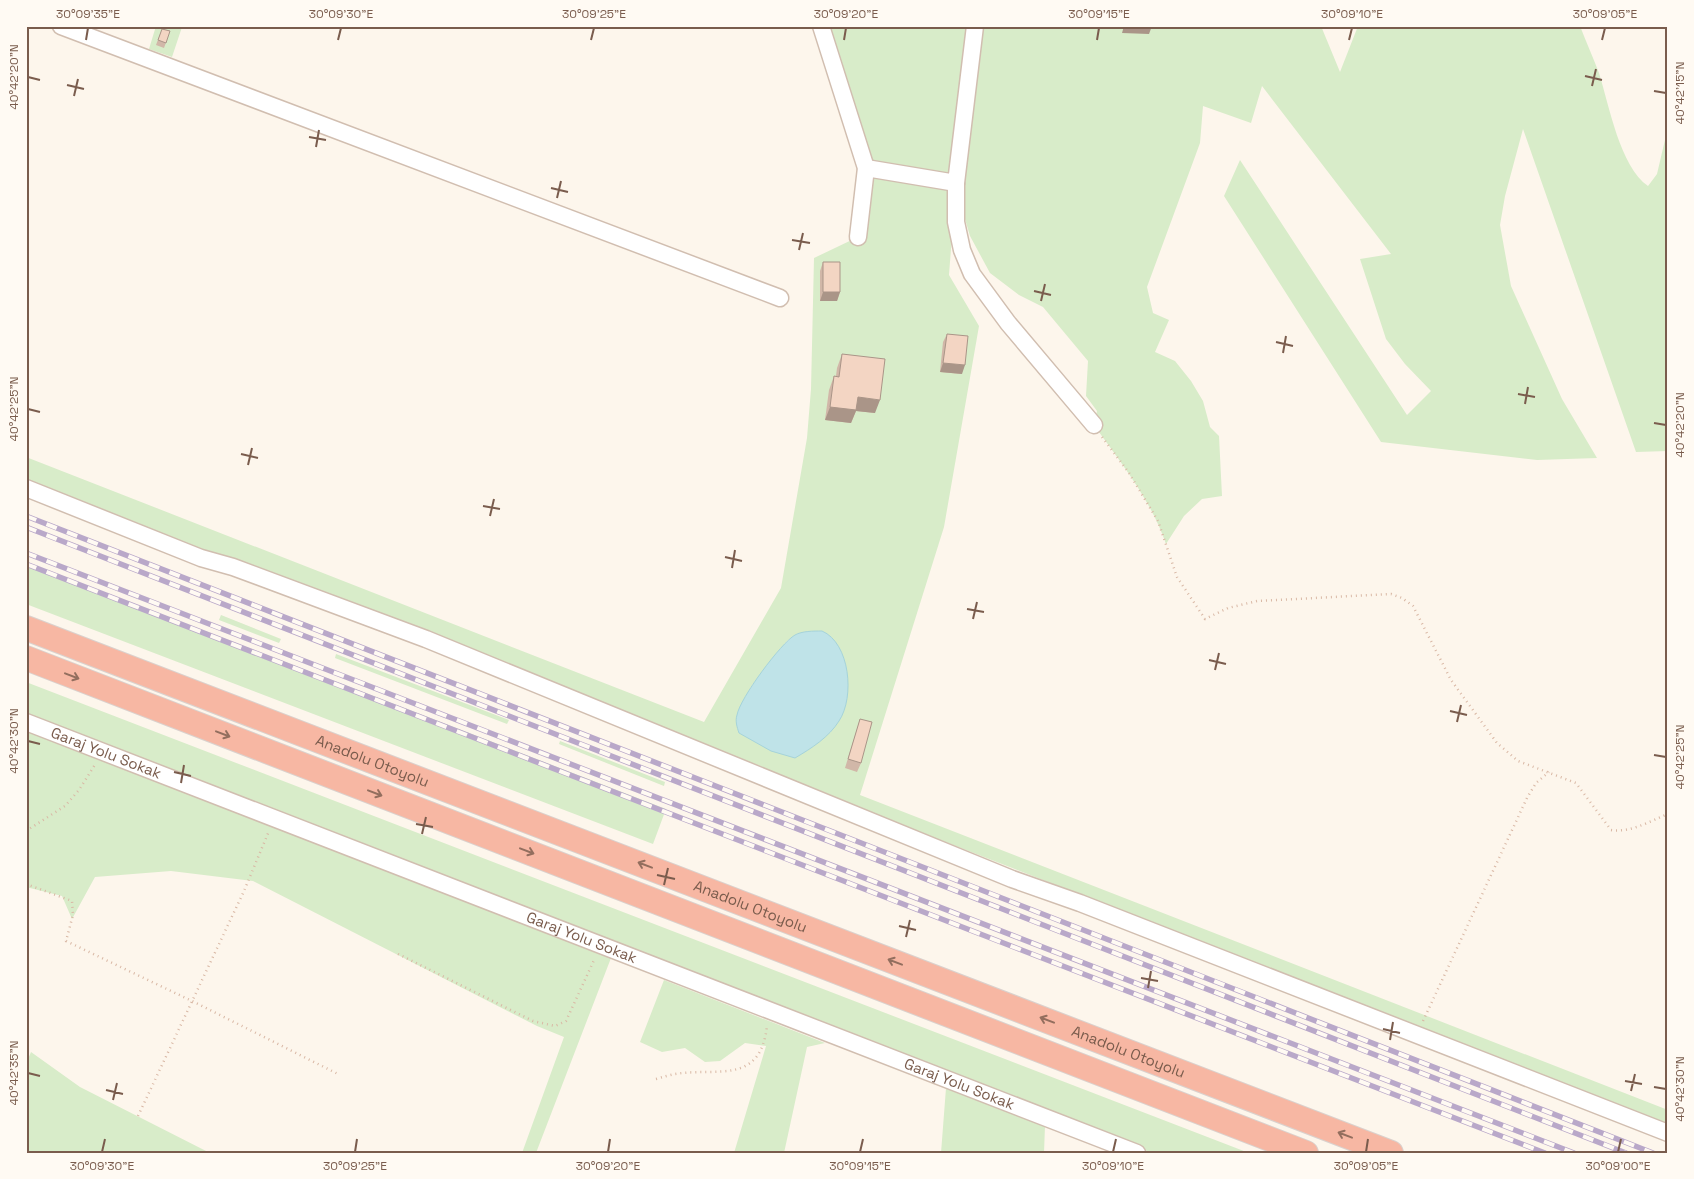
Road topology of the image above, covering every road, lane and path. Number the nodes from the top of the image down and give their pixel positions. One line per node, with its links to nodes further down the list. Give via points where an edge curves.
1 (61, 26): 7 (street)
2 (821, 26): 4 (street)
3 (975, 26): 5 (street)
4 (866, 168): 5 (street); 6 (street)
5 (956, 183): 8 (street, via 956,222 972,274 1008,323)
6 (858, 237)
7 (780, 298)
8 (1094, 425): 14 (path, via 1158,521 1176,577 1205,619 1228,608 1257,601 1391,594 1402,598 1413,606 1459,692 1497,743 1518,761)
9 (26, 488): 27 (street, via 201,558 233,566 426,639 1012,879)
10 (26, 628): 30 (highway, Anadolu Otoyolu, one-way to 10)
11 (26, 658): 29 (highway, Anadolu Otoyolu, one-way to 29)
12 (26, 722): 13 (street, Garaj Yolu Sokak)
13 (102, 751): 16 (street, Garaj Yolu Sokak); 17 (path, via 79,790 65,806)
14 (1549, 772): 15 (path, via 1576,783 1611,830 1632,829); 23 (path, via 1526,798)
15 (1668, 814)
16 (274, 818): 19 (street, Garaj Yolu Sokak); 21 (path)
17 (26, 831)
18 (26, 884): 21 (path, via 72,901 73,915 66,941)
19 (598, 944): 20 (path, via 587,977 566,1021 555,1026 533,1021); 22 (street, Garaj Yolu Sokak)
20 (398, 954)
21 (192, 1001): 24 (path); 26 (path)
22 (768, 1010): 25 (path, via 760,1050 752,1062 735,1071 676,1074); 28 (street, Garaj Yolu Sokak)
23 (1427, 1015)
24 (338, 1074)
25 (656, 1079)
26 (138, 1116)
27 (1668, 1133)
28 (1137, 1153)
29 (1306, 1153)
30 (1391, 1153)

